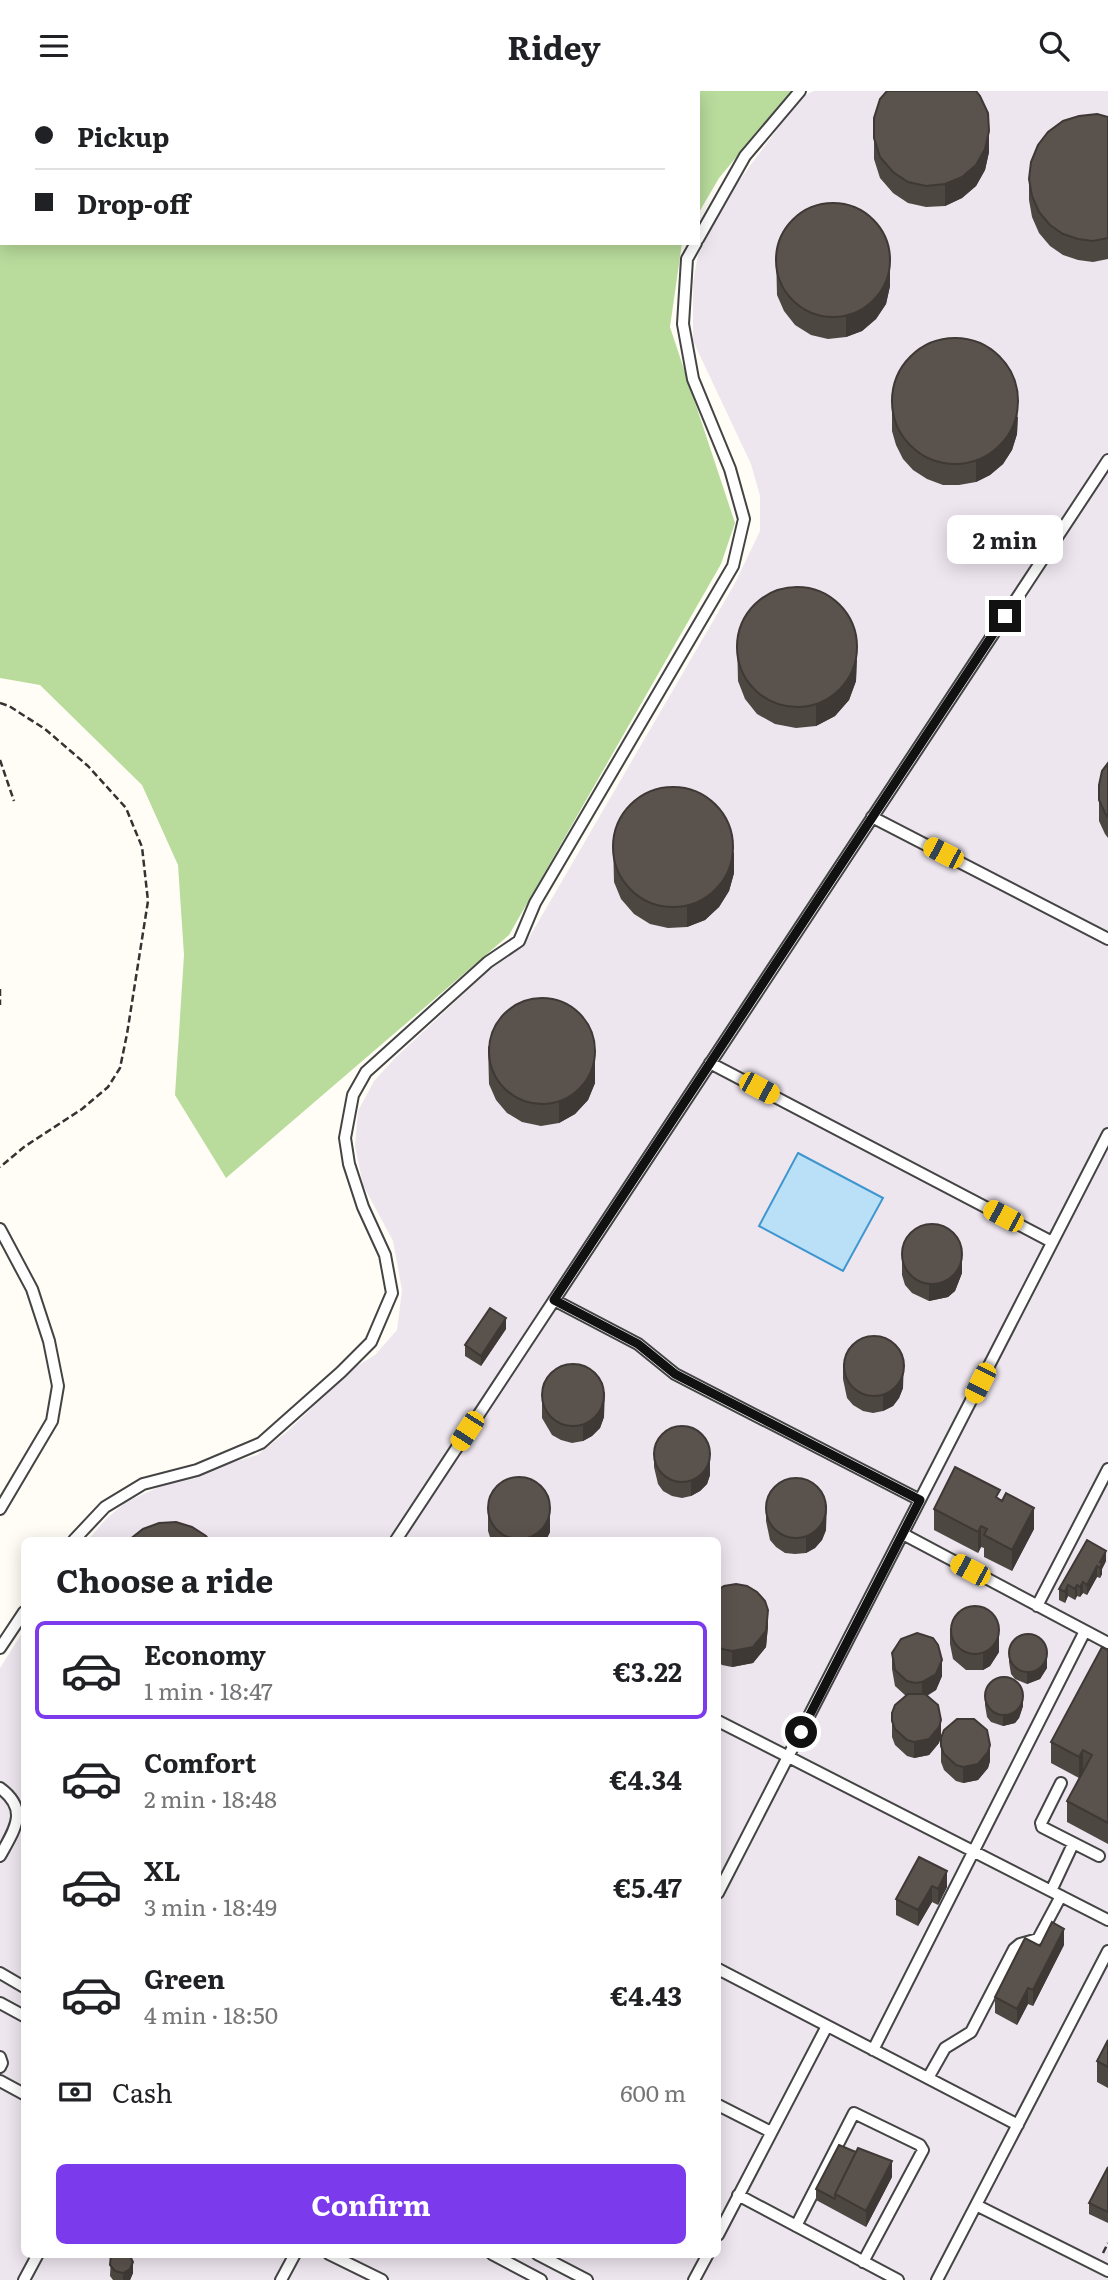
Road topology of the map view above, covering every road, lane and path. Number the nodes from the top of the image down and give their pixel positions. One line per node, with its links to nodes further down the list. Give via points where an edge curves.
1 (800, 91): 2 (lane, via 745,156)
2 (700, 236)
3 (695, 245): 22 (lane, via 687,259 683,324 693,379 730,469 744,519 733,566 535,903 519,941 488,962 366,1072 353,1095 345,1137 349,1164 385,1255 392,1293 371,1342 261,1443 197,1470 143,1484 105,1507)
4 (1108, 460): 8 (lane)
5 (0, 703): 14 (path, via 44,729 88,766 126,808 142,847 148,901 120,1068 108,1087 82,1109)
6 (0, 760): 7 (path)
7 (14, 801)
8 (872, 817): 9 (lane); 12 (lane)
9 (1108, 939)
10 (0, 989): 11 (path)
11 (0, 1005)
12 (710, 1063): 16 (lane); 17 (lane)
13 (1108, 1134): 16 (lane)
14 (0, 1167)
15 (0, 1229): 20 (lane, via 32,1289 58,1386 52,1421)
16 (1052, 1242): 19 (lane)
17 (554, 1300): 19 (lane, via 638,1344 675,1374); 23 (lane)
18 (1108, 1469): 24 (lane)
19 (920, 1500): 21 (lane)
20 (0, 1509)
21 (902, 1534): 24 (lane); 30 (lane)
22 (77, 1537)
23 (398, 1537)
24 (1037, 1606): 26 (lane)
25 (21, 1616): 28 (lane)
26 (1085, 1631): 27 (lane); 34 (lane)
27 (1108, 1643)
28 (0, 1648)
29 (721, 1723): 30 (lane)
30 (788, 1757): 34 (lane); 37 (lane)
31 (1061, 1783): 33 (lane, via 1041,1823 1045,1830)
32 (0, 1788): 35 (lane, via 16,1805 18,1817)
33 (1073, 1844): 36 (lane); 38 (lane)
34 (974, 1851): 38 (lane); 47 (lane)
35 (0, 1856)
36 (1099, 1856)
37 (721, 1887)
38 (1056, 1894): 39 (lane); 50 (lane, via 1038,1939 1014,1949 971,2032 945,2048)
39 (1108, 1920)
40 (1108, 1951): 54 (lane)
41 (721, 1971): 46 (lane)
42 (0, 1973): 43 (lane)
43 (21, 1985)
44 (0, 2003): 45 (lane)
45 (21, 2014)
46 (827, 2026): 47 (lane); 55 (lane)
47 (873, 2050): 50 (lane)
48 (0, 2057): 49 (lane)
49 (0, 2067)
50 (928, 2078): 54 (lane)
51 (0, 2081): 52 (lane)
52 (21, 2092)
53 (721, 2107): 55 (lane)
54 (1018, 2125): 57 (lane)
55 (771, 2132): 56 (lane)
56 (738, 2195): 58 (lane); 59 (lane)
57 (976, 2205): 67 (lane); 75 (lane)
58 (796, 2226): 66 (lane); 66 (lane, via 855,2113 920,2144 923,2150)
59 (721, 2229)
60 (36, 2258): 68 (lane)
61 (293, 2258): 69 (lane)
62 (337, 2258): 70 (lane)
63 (500, 2258): 71 (lane)
64 (545, 2258): 72 (lane)
65 (706, 2258): 73 (lane)
66 (863, 2262): 74 (lane)
67 (1108, 2271)
68 (24, 2280)
69 (281, 2280)
70 (382, 2280)
71 (541, 2280)
72 (587, 2280)
73 (694, 2280)
74 (898, 2280)
75 (937, 2280)

